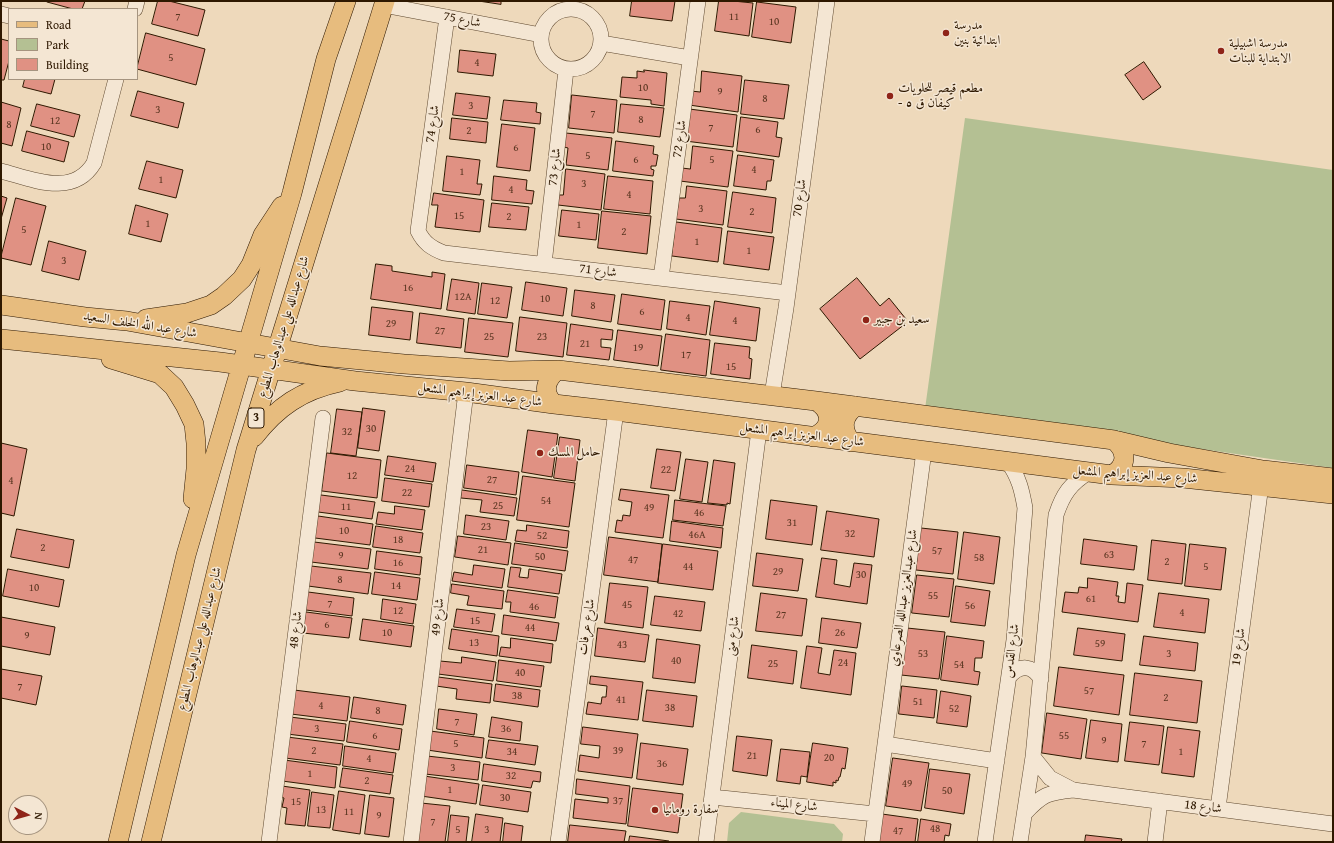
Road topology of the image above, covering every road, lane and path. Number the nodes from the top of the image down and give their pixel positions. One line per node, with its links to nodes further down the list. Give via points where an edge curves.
1 (346, 1): 13 (main road, 3, via 326,59)
2 (698, 1): 9 (street, شارع 72)
3 (827, 1): 17 (street, شارع 70)
4 (384, 3): 6 (street, شارع 75); 23 (main road, شارع عبدالله علي عبدالوهاب المطوع / 3)
5 (575, 5): 7 (street, via 552,15 544,24); 8 (street, via 595,21 600,32)
6 (447, 17): 7 (street, شارع 75); 14 (street, شارع 74)
7 (541, 35): 10 (street, via 541,47 546,58 555,66)
8 (601, 44): 9 (street); 10 (street, via 597,55 589,64 578,69)
9 (690, 58): 16 (street, شارع 72)
10 (566, 70): 15 (street, شارع 73)
11 (116, 80): 12 (street, via 94,163 83,176 58,184)
12 (1, 171)
13 (292, 193): 19 (main road, via 263,235 242,279 224,296 211,306 187,313); 21 (main road, 3)
14 (418, 231): 15 (street, شارع 71, via 428,245 444,253)
15 (544, 264): 16 (street, شارع 71)
16 (661, 278): 17 (street, شارع 71)
17 (788, 293): 29 (street, شارع 70)
18 (1, 305): 19 (main road, شارع عبد الله الخلف السعيد)
19 (127, 321): 21 (main road, شارع عبد الله الخلف السعيد)
20 (1, 339): 22 (main road, شارع عبد الله الخلف السعيد)
21 (248, 343): 23 (main road, شارع عبد الله الخلف السعيد); 24 (main road, 3)
22 (72, 347): 24 (main road, شارع عبد الله الخلف السعيد); 47 (main road, via 160,374 174,388 185,405 194,424 196,443)
23 (278, 348): 25 (main road, شارع عبدالله علي عبدالوهاب المطوع / 3); 26 (main road, شارع عبد العزيز إبراهيم المشعل, via 320,356 404,364)
24 (242, 365): 25 (main road, شارع عبد الله الخلف السعيد); 47 (main road, 3)
25 (271, 370): 27 (main road, شارع عبد العزيز إبراهيم المشعل); 39 (main road, شارع عبدالله علي عبدالوهاب المطوع / 3)
26 (558, 370): 29 (main road, شارع عبد العزيز إبراهيم المشعل); 31 (main road, via 552,374 546,387 547,394)
27 (355, 381): 28 (main road, شارع عبد العزيز إبراهيم المشعل); 39 (main road, via 329,384 294,399 271,416)
28 (466, 392): 31 (main road, شارع عبد العزيز إبراهيم المشعل); 63 (street, شارع 49)
29 (772, 395): 30 (main road, شارع عبد العزيز إبراهيم المشعل)
30 (816, 401): 32 (main road, شارع عبد العزيز إبراهيم المشعل); 36 (main road, via 828,412 828,420 826,428)
31 (554, 404): 33 (main road, شارع عبد العزيز إبراهيم المشعل)
32 (856, 406): 37 (main road, شارع عبد العزيز إبراهيم المشعل); 38 (main road, via 850,410 844,423 846,436)
33 (616, 411): 35 (main road, شارع عبد العزيز إبراهيم المشعل); 64 (street, شارع عرفات)
34 (323, 418): 62 (street, شارع 48)
35 (759, 430): 36 (main road, شارع عبد العزيز إبراهيم المشعل); 54 (street, شارع منى)
36 (813, 437): 38 (main road, شارع عبد العزيز إبراهيم المشعل)
37 (1114, 440): 43 (main road, via 1120,445 1124,458 1122,466); 44 (main road, شارع عبد العزيز إبراهيم المشعل, via 1263,470)
38 (851, 442): 40 (main road, شارع عبد العزيز إبراهيم المشعل)
39 (246, 450): 61 (main road, شارع عبدالله علي عبدالوهاب المطوع / 3)
40 (924, 451): 41 (main road, شارع عبد العزيز إبراهيم المشعل); 50 (street, شارع عبدالعزيز عبدالله الصرعاوي)
41 (1008, 462): 42 (main road, شارع عبد العزيز إبراهيم المشعل); 48 (street, شارع القدس, via 1019,480 1025,508)
42 (1089, 472): 43 (main road, شارع عبد العزيز إبراهيم المشعل); 49 (street, via 1068,489 1056,515)
43 (1112, 475): 45 (main road, شارع عبد العزيز إبراهيم المشعل)
44 (1333, 478)
45 (1261, 485): 46 (main road, شارع عبد العزيز إبراهيم المشعل); 56 (street, شارع 19)
46 (1333, 494)
47 (186, 555): 60 (main road, 3)
48 (1009, 677): 49 (street, via 1019,668 1026,668 1038,673); 52 (street, شارع القدس)
49 (1041, 679): 51 (street)
50 (884, 744): 52 (street); 58 (street, شارع عبدالعزيز عبدالله الصرعاوي)
51 (1033, 757): 53 (street, شارع 18, via 1050,778); 57 (street)
52 (997, 761): 67 (street, شارع القدس)
53 (1073, 790): 55 (street, شارع 18); 57 (street, شارع 18, via 1050,793 1038,799)
54 (712, 796): 58 (street, شارع الميناء); 65 (street, شارع منى)
55 (1160, 801): 56 (street, شارع 18); 69 (street)
56 (1218, 808): 59 (street, شارع 18)
57 (1025, 813): 68 (street)
58 (875, 814): 66 (street, شارع عبدالعزيز عبدالله الصرعاوي)
59 (1333, 824)
60 (118, 842)
61 (151, 842)
62 (269, 842)
63 (411, 842)
64 (558, 842)
65 (706, 842)
66 (872, 842)
67 (985, 842)
68 (1020, 842)
69 (1154, 842)

